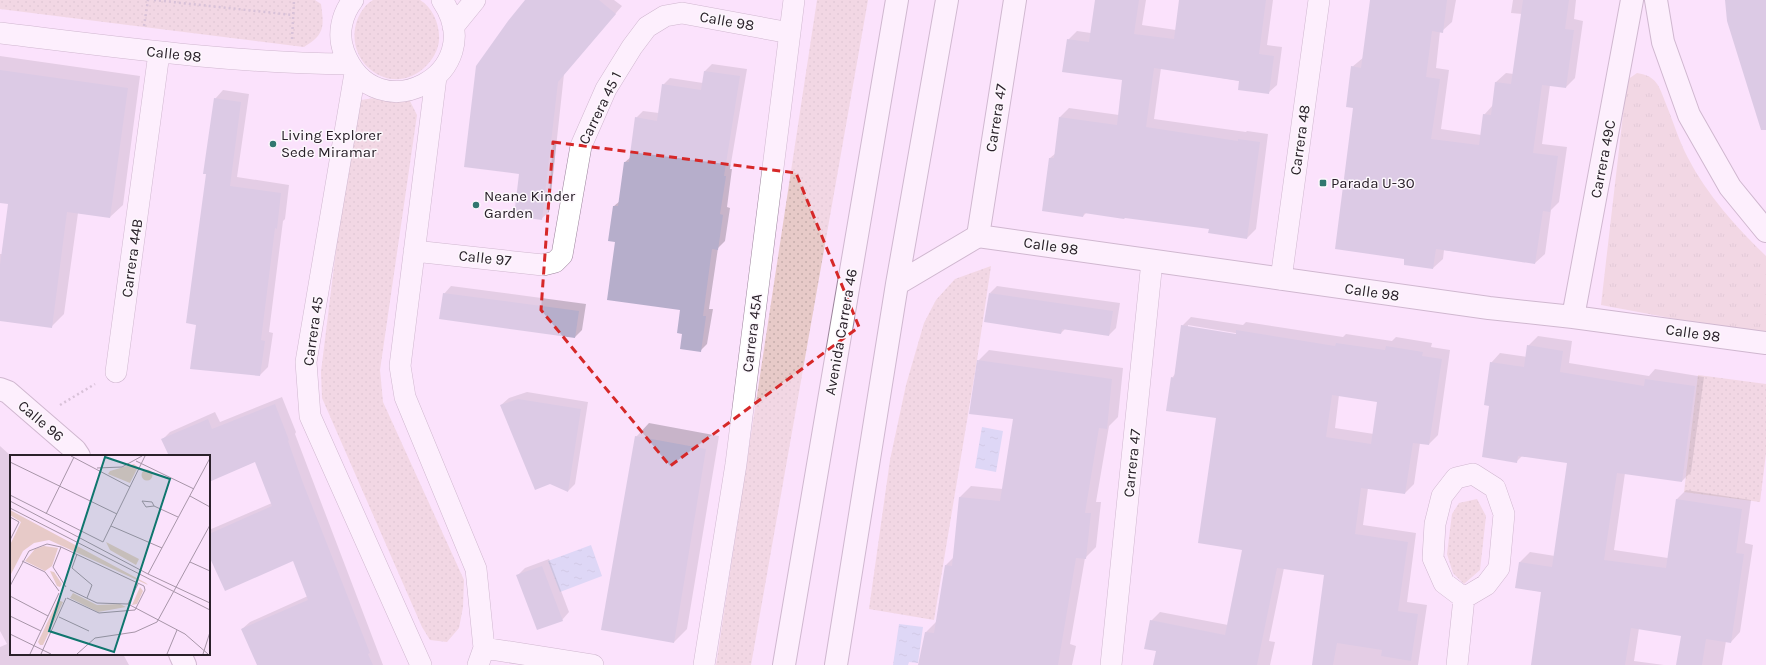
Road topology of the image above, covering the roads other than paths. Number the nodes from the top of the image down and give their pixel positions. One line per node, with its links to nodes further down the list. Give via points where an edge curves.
1 (353, 0): 16 (street, via 341,27 342,46)
2 (442, 0): 12 (street, via 449,10)
3 (475, 0): 12 (street)
4 (794, 0): 14 (street, Carrera 45A)
5 (897, 0): 37 (street, Avenida Carrera 46)
6 (947, 0): 24 (street)
7 (1014, 0): 19 (street, Carrera 47)
8 (1318, 0): 23 (street, Carrera 48)
9 (1632, 0): 25 (street, Carrera 49C)
10 (1656, 0): 18 (street, via 1664,42 1689,115 1730,187)
11 (664, 16): 14 (street, Calle 98, via 682,13); 22 (street, Carrera 45 1, via 647,27 606,89 581,146 562,256)
12 (454, 27): 17 (street, via 451,54)
13 (0, 33): 15 (street, Calle 98)
14 (790, 33): 36 (street, Carrera 45A, via 736,464)
15 (159, 53): 16 (street, Calle 98); 27 (street, Carrera 44B)
16 (352, 69): 17 (street, via 367,83 380,90 395,92 410,91 424,86); 34 (street, Carrera 45, via 306,362 310,416)
17 (436, 77): 20 (street)
18 (1766, 231)
19 (978, 236): 21 (street, Calle 98); 24 (street)
20 (414, 251): 22 (street, Calle 97, via 543,265); 32 (street, via 400,366 405,397 476,569)
21 (1152, 261): 23 (street, Calle 98); 39 (street, Carrera 47)
22 (555, 262)
23 (1280, 279): 25 (street, Calle 98)
24 (897, 284): 38 (street)
25 (1573, 317): 26 (street, Calle 98)
26 (1766, 343)
27 (116, 372)
28 (0, 389): 29 (street, Calle 96, via 8,392)
29 (78, 455)
30 (1464, 598): 30 (street, via 1486,585 1499,568 1504,514 1495,488 1473,474 1456,478 1442,496 1435,524 1433,558 1444,583); 40 (street)
31 (180, 655): 33 (street)
32 (481, 656): 35 (street)
33 (185, 665)
34 (421, 665)
35 (593, 665)
36 (704, 665)
37 (784, 665)
38 (836, 665)
39 (1111, 665)
40 (1457, 665)

